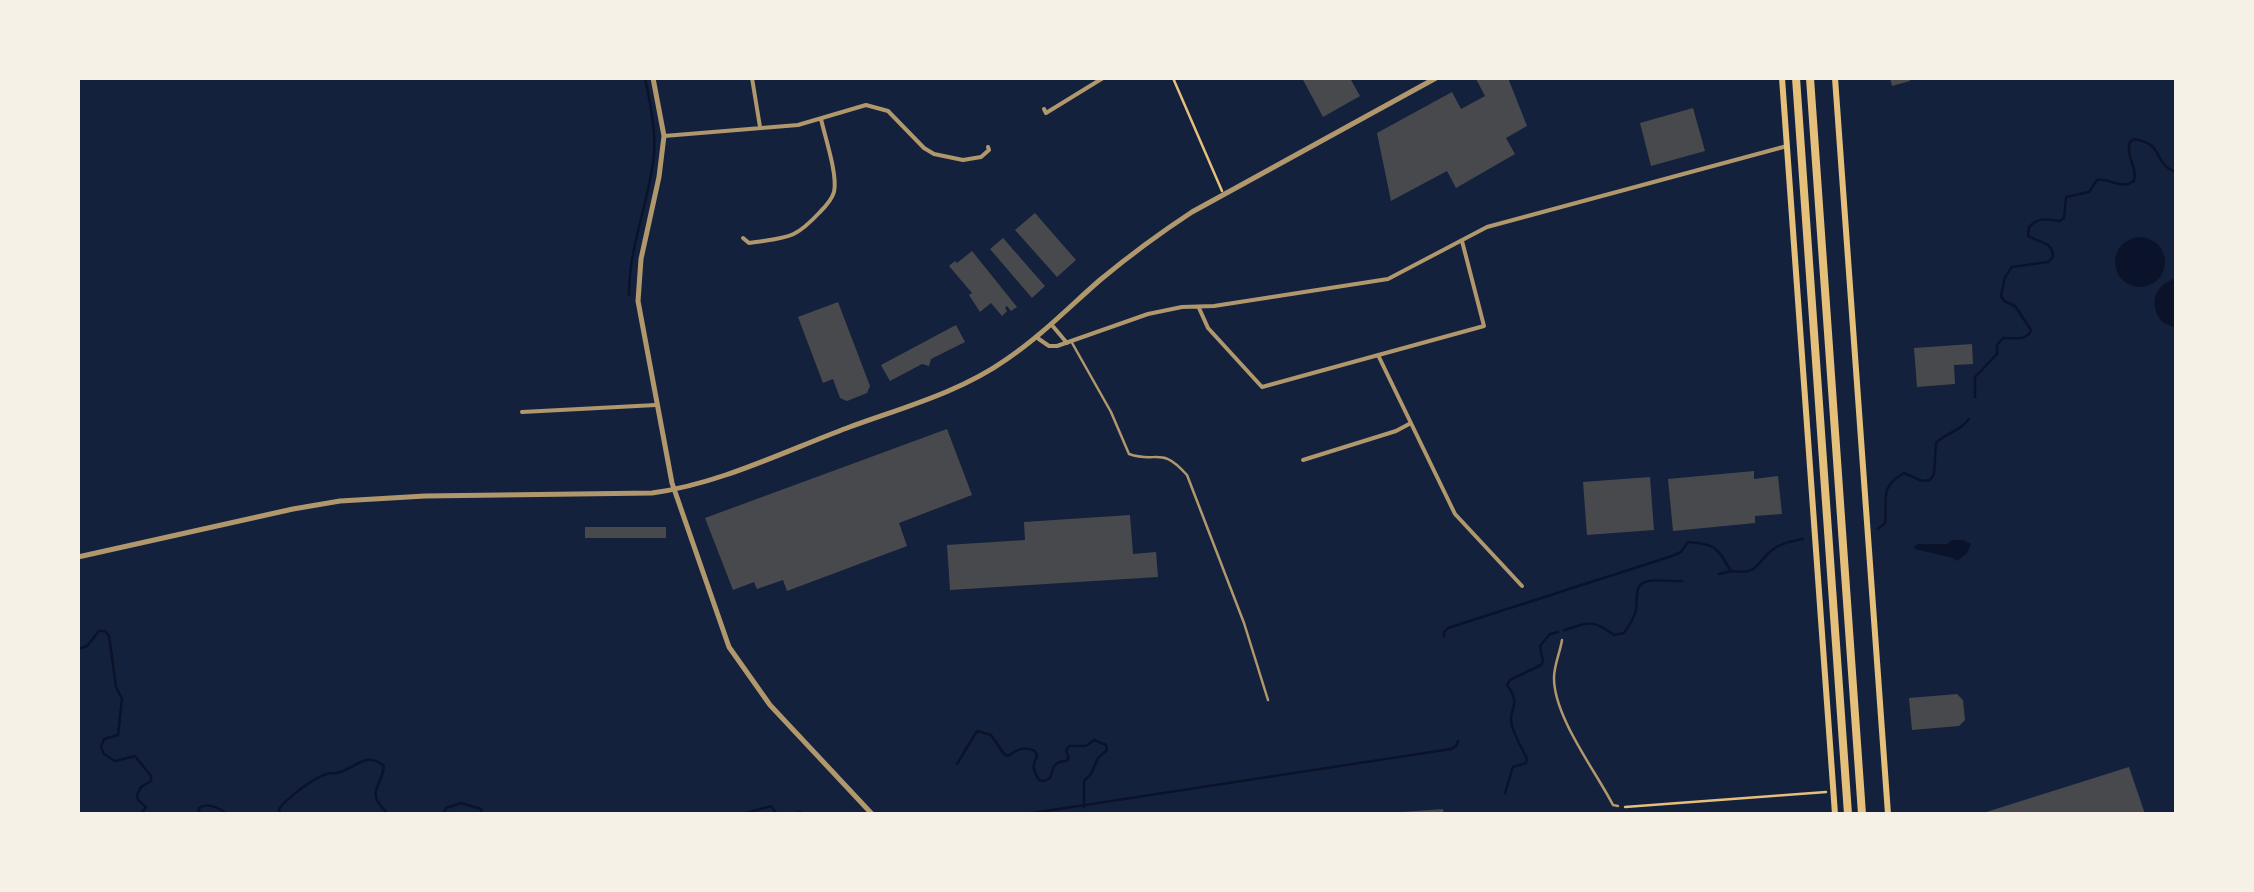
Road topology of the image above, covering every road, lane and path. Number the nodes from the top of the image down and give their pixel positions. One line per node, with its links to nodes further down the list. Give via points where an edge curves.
1 (652, 78): 13 (street)
2 (752, 78): 12 (street)
3 (1102, 78): 10 (street)
4 (1173, 78): 16 (path)
5 (1436, 78): 16 (street)
6 (1782, 78): 14 (main road)
7 (1796, 78): 37 (highway)
8 (1810, 78): 38 (highway)
9 (1835, 78): 39 (main road)
10 (1044, 109)
11 (821, 120): 12 (street); 15 (street, via 866,105 888,111 934,154 963,160 980,157); 17 (street, via 834,180 828,204 793,236 749,244)
12 (760, 126): 13 (street)
13 (664, 136): 24 (street, via 638,301)
14 (1787, 146): 18 (street); 36 (main road)
15 (988, 147)
16 (1224, 194): 20 (street, via 1155,237)
17 (743, 238)
18 (1461, 239): 19 (street, via 1388,278); 23 (street, via 1484,326)
19 (1200, 308): 22 (street, via 1148,314); 23 (street, via 1208,328 1262,388)
20 (1051, 324): 21 (street); 22 (street)
21 (1036, 337): 22 (street, via 1049,346); 28 (street, via 1004,362 934,397)
22 (1069, 342): 32 (lane, via 1128,454 1173,459 1187,475)
23 (1378, 355): 26 (street)
24 (656, 405): 25 (street); 28 (street)
25 (522, 412)
26 (1411, 424): 27 (street); 30 (street, via 1455,514)
27 (1303, 460)
28 (674, 490): 29 (street, via 340,501); 35 (street, via 729,647 770,705)
29 (78, 556)
30 (1522, 586)
31 (1562, 640): 34 (lane, via 1554,679 1558,698 1576,742)
32 (1268, 700)
33 (1828, 792): 34 (path)
34 (1618, 806)
35 (872, 814)
36 (1836, 814)
37 (1848, 814)
38 (1862, 814)
39 (1888, 814)

